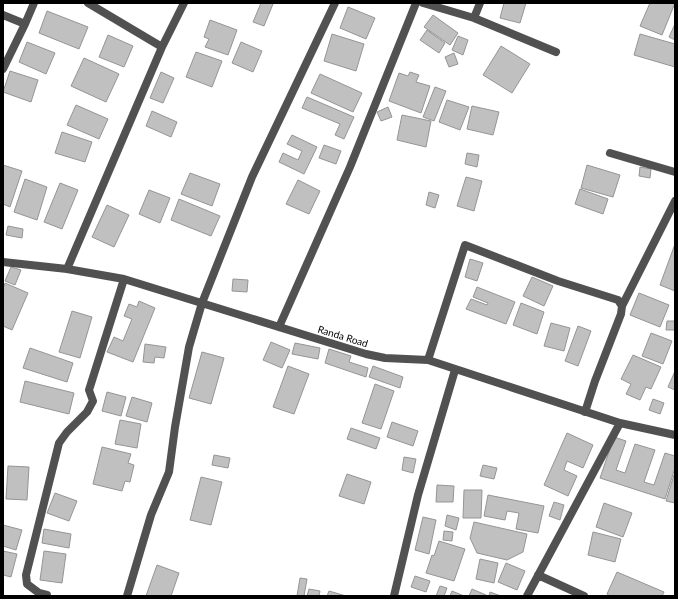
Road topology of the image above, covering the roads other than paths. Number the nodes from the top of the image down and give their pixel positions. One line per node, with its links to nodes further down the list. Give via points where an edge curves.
1 (34, 3): 10 (street)
2 (88, 3): 11 (street)
3 (184, 3): 11 (street)
4 (335, 3): 20 (street, via 252,177)
5 (416, 3): 22 (street, via 350,167)
6 (423, 3): 9 (street)
7 (480, 3): 9 (street)
8 (3, 15): 10 (street)
9 (474, 18): 12 (street)
10 (25, 24): 13 (street)
11 (162, 47): 18 (street)
12 (556, 52)
13 (3, 69)
14 (610, 153): 15 (street)
15 (675, 172)
16 (675, 201): 21 (street)
17 (3, 262): 18 (street, Randa Road)
18 (67, 269): 19 (street, Randa Road)
19 (124, 279): 20 (street, Randa Road); 29 (street, via 89,390 93,401 87,412 59,443 26,575 27,584)
20 (202, 303): 22 (street, Randa Road); 30 (street, via 189,347 169,472 151,515)
21 (622, 306): 23 (street, via 618,300 558,281 465,245); 25 (street)
22 (278, 327): 23 (street, Randa Road, via 366,354 385,358)
23 (428, 360): 24 (street, Randa Road)
24 (456, 370): 25 (street, Randa Road); 31 (street, via 418,495)
25 (585, 412): 26 (street, Randa Road)
26 (620, 422): 27 (street, Randa Road); 28 (street)
27 (675, 434)
28 (538, 575): 32 (street); 33 (street)
29 (48, 596)
30 (127, 596)
31 (394, 596)
32 (527, 596)
33 (584, 596)

